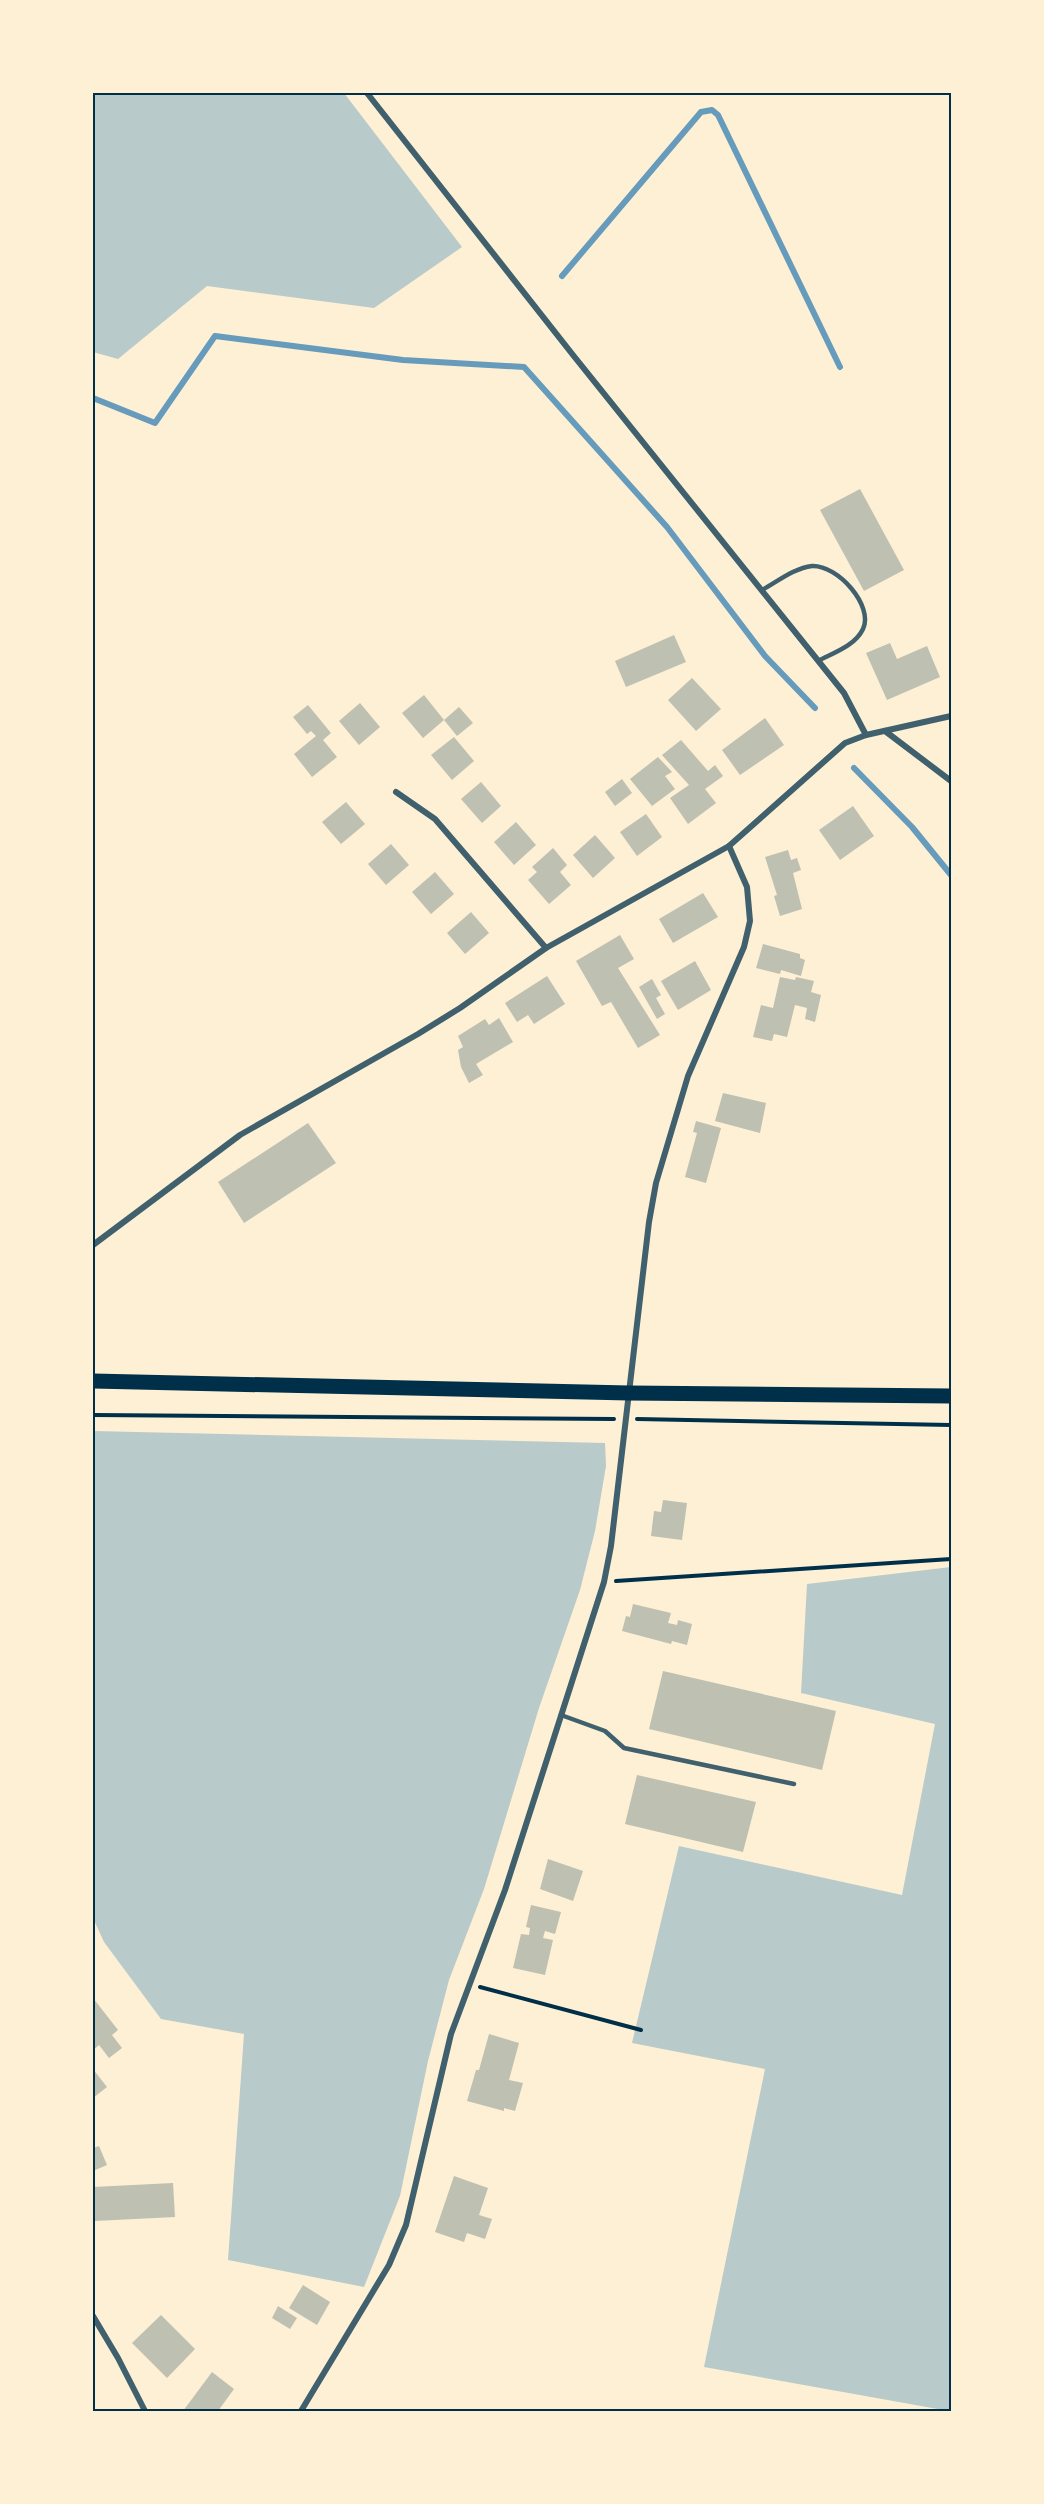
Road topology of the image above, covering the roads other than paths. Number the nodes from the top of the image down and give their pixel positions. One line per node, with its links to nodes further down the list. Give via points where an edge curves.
1 (367, 93): 2 (street)
2 (762, 590): 3 (street); 3 (lane, via 812,566 831,569 857,597 864,627 855,640)
3 (818, 661): 6 (street, via 844,693)
4 (951, 716): 5 (street)
5 (885, 731): 6 (street); 7 (street)
6 (866, 735): 9 (street, via 845,743)
7 (951, 781)
8 (396, 792): 10 (street, via 435,819)
9 (729, 846): 10 (street); 13 (street, via 747,887 750,921 744,947 688,1076 657,1183)
10 (546, 948): 11 (street, via 426,1029 240,1135)
11 (93, 1245)
12 (93, 1381): 13 (main road)
13 (629, 1393): 14 (main road); 15 (street, via 604,1582)
14 (951, 1396)
15 (561, 1715): 16 (lane, via 605,1731 624,1748); 19 (street, via 502,1900 452,2034 406,2225 389,2265)
16 (794, 1784)
17 (93, 2316): 18 (street)
18 (145, 2411)
19 (302, 2411)

